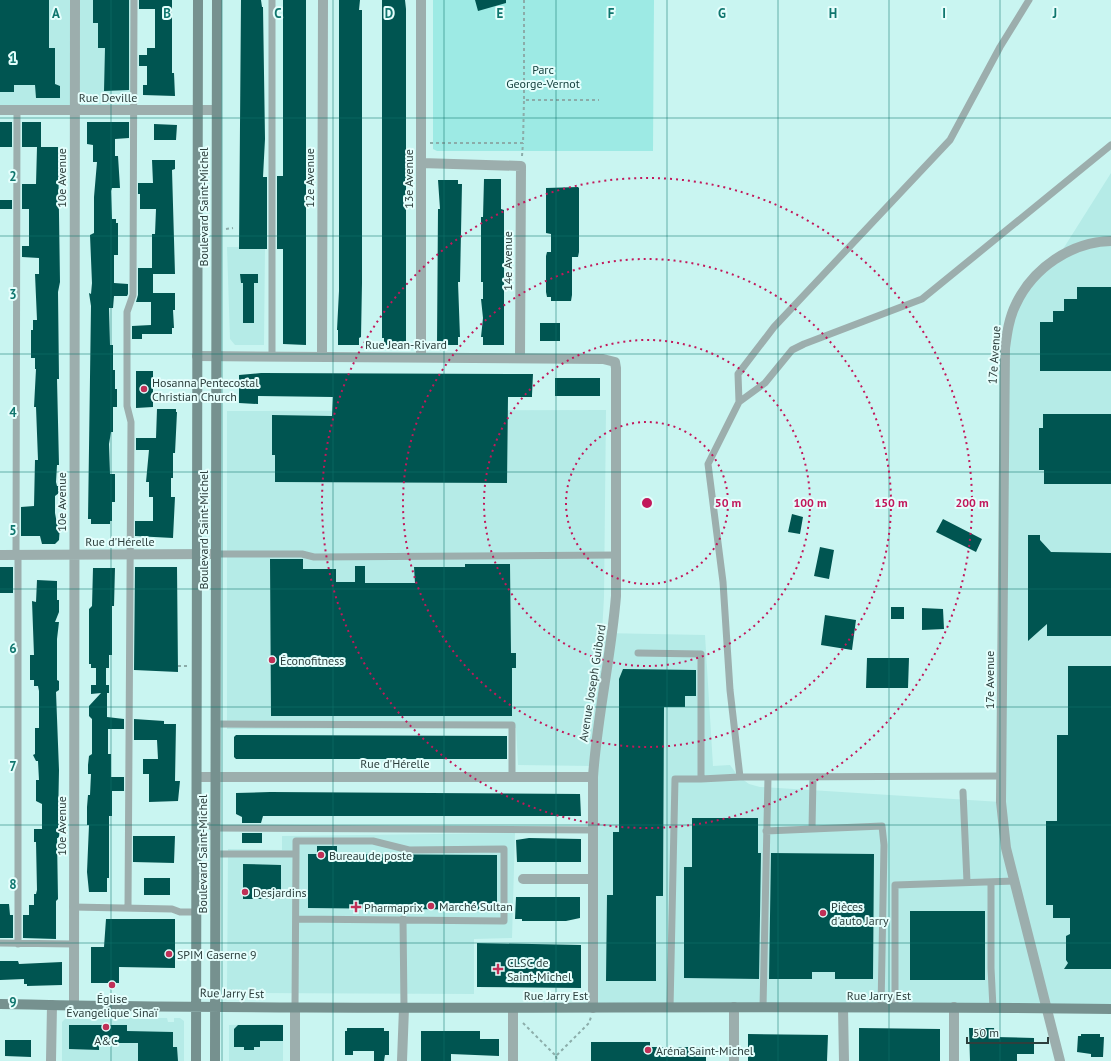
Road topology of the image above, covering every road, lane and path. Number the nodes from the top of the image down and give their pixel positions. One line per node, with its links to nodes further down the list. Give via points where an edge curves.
1 (75, 0): 14 (street, 10e Avenue)
2 (134, 0): 15 (lane)
3 (198, 0): 16 (main road, Boulevard Saint-Michel)
4 (216, 0): 17 (main road, Boulevard Saint-Michel)
5 (272, 0): 28 (lane)
6 (323, 0): 29 (street, 12e Avenue)
7 (421, 0): 19 (street, 13e Avenue)
8 (524, 0): 10 (path)
9 (1029, 0): 33 (lane, via 1000,47 950,140 774,327 738,374)
10 (524, 100): 11 (path); 18 (path)
11 (599, 100)
12 (0, 110): 13 (street, Rue Deville)
13 (17, 110): 14 (street, Rue Deville); 39 (lane)
14 (74, 110): 15 (street, Rue Deville); 34 (street, 10e Avenue)
15 (134, 110): 16 (street, Rue Deville); 35 (lane, via 133,295 127,312 127,406 131,422)
16 (198, 110): 17 (street, Rue Deville); 26 (main road, Boulevard Saint-Michel)
17 (216, 110): 27 (main road, Boulevard Saint-Michel)
18 (523, 143): 19 (path); 22 (path)
19 (421, 144): 21 (street, 13e Avenue)
20 (1111, 145): 33 (lane, via 922,299 792,350 764,383)
21 (421, 164): 22 (street); 30 (street, 13e Avenue)
22 (521, 166): 31 (street, 14e Avenue)
23 (233, 228): 24 (path)
24 (226, 229)
25 (1111, 241): 47 (street, 17e Avenue, via 1088,244 1058,257 1040,272 1021,295 1009,322 1005,348)
26 (197, 356): 27 (street, Rue Jean-Rivard); 36 (main road, Boulevard Saint-Michel)
27 (217, 356): 28 (street, Rue Jean-Rivard); 37 (main road, Boulevard Saint-Michel)
28 (272, 356): 29 (street, Rue Jean-Rivard)
29 (322, 356): 30 (street, Rue Jean-Rivard)
30 (421, 357): 31 (street, Rue Jean-Rivard)
31 (520, 357): 32 (street, Rue Jean-Rivard, via 603,359)
32 (614, 362): 40 (street, Avenue Joseph Guibord)
33 (739, 402): 50 (lane, via 708,464 723,582 730,690)
34 (74, 554): 35 (street, Rue d'Hérelle); 39 (street, Rue d'Hérelle); 67 (street, 10e Avenue)
35 (130, 554): 36 (street, Rue d'Hérelle); 68 (lane)
36 (197, 554): 37 (street, Rue d'Hérelle); 45 (main road, Boulevard Saint-Michel)
37 (216, 554): 40 (lane, via 302,554 314,557); 44 (main road, Boulevard Saint-Michel)
38 (0, 555): 39 (street, Rue d'Hérelle)
39 (17, 555): 73 (lane)
40 (617, 555): 49 (street, Avenue Joseph Guibord, via 614,625 594,751)
41 (638, 653): 53 (lane, via 701,654)
42 (178, 666): 43 (path)
43 (187, 666)
44 (215, 724): 46 (lane, via 512,725); 48 (main road, Boulevard Saint-Michel)
45 (197, 776): 48 (street, Rue d'Hérelle); 55 (main road, Boulevard Saint-Michel)
46 (512, 776): 48 (street, Rue d'Hérelle); 49 (street, Rue d'Hérelle)
47 (1002, 776): 52 (lane); 64 (street, 17e Avenue, via 1003,829)
48 (215, 777): 56 (main road, Boulevard Saint-Michel)
49 (593, 777): 58 (street, Avenue Joseph Guibord)
50 (740, 777): 51 (lane); 53 (lane)
51 (768, 777): 52 (lane); 59 (lane)
52 (813, 777): 57 (lane)
53 (702, 779): 87 (lane, via 675,779)
54 (963, 792): 65 (lane)
55 (197, 821): 56 (lane); 69 (main road, Boulevard Saint-Michel)
56 (215, 828): 58 (lane); 60 (main road, Boulevard Saint-Michel)
57 (812, 829): 59 (lane); 89 (lane, via 882,826 884,845)
58 (593, 830): 63 (street, Avenue Joseph Guibord)
59 (766, 831): 82 (lane)
60 (215, 854): 61 (lane); 79 (main road, Boulevard Saint-Michel)
61 (296, 854): 70 (lane); 71 (lane, via 296,841 373,840 409,850 504,849 504,921)
62 (523, 879): 63 (street)
63 (593, 879): 86 (street, Avenue Joseph Guibord)
64 (1015, 881): 66 (lane); 92 (street, 17e Avenue)
65 (967, 882): 66 (lane); 90 (lane, via 895,885)
66 (991, 882): 91 (lane)
67 (73, 907): 68 (lane); 74 (street, 10e Avenue)
68 (128, 908): 69 (lane)
69 (196, 912): 78 (main road, Boulevard Saint-Michel)
70 (296, 919): 71 (lane); 80 (lane)
71 (403, 919): 84 (lane)
72 (0, 943): 73 (lane)
73 (18, 944): 74 (lane)
74 (74, 944): 76 (street, 10e Avenue)
75 (0, 1004): 77 (main road, Rue Jarry Est)
76 (74, 1004): 77 (main road, Rue Jarry Est); 78 (main road, Rue Jarry Est)
77 (52, 1005): 95 (street)
78 (196, 1006): 79 (main road, Rue Jarry Est); 96 (main road, Boulevard Saint-Michel)
79 (215, 1006): 80 (main road, Rue Jarry Est); 97 (main road, Boulevard Saint-Michel)
80 (296, 1007): 84 (main road, Rue Jarry Est); 98 (street)
81 (734, 1007): 82 (main road, Rue Jarry Est); 87 (main road, Rue Jarry Est); 102 (street)
82 (763, 1007): 88 (main road, Rue Jarry Est)
83 (954, 1007): 90 (main road, Rue Jarry Est); 91 (main road, Rue Jarry Est); 104 (street)
84 (404, 1008): 85 (main road, Rue Jarry Est); 99 (street)
85 (513, 1008): 86 (main road, Rue Jarry Est); 94 (path, via 524,1025); 100 (street)
86 (593, 1008): 87 (main road, Rue Jarry Est); 94 (path, via 589,1023)
87 (670, 1008)
88 (844, 1008): 89 (main road, Rue Jarry Est); 103 (street)
89 (881, 1008): 90 (main road, Rue Jarry Est)
90 (895, 1008)
91 (993, 1008): 92 (main road, Rue Jarry Est)
92 (1048, 1009): 93 (main road, Rue Jarry Est); 105 (street, 17e Avenue)
93 (1111, 1009)
94 (556, 1056): 101 (path)
95 (51, 1061)
96 (196, 1061)
97 (215, 1061)
98 (295, 1061)
99 (402, 1061)
100 (513, 1061)
101 (557, 1061)
102 (734, 1061)
103 (844, 1061)
104 (954, 1061)
105 (1060, 1061)

